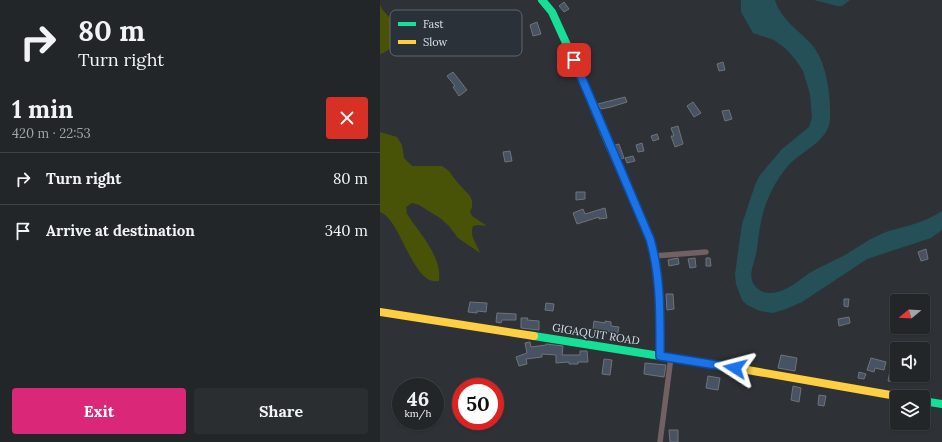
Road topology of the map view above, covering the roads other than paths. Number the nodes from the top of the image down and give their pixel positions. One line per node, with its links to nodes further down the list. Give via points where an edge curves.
1 (542, 0): 3 (main road, via 552,12 582,78 648,231)
2 (706, 252): 3 (street)
3 (654, 256): 5 (main road, via 660,306)
4 (380, 312): 5 (main road, GIGAQUIT ROAD)
5 (660, 356): 6 (main road, GIGAQUIT ROAD)
6 (671, 357): 7 (main road, GIGAQUIT ROAD); 10 (street)
7 (890, 395)
8 (930, 401): 9 (main road)
9 (942, 404)
10 (660, 442)

